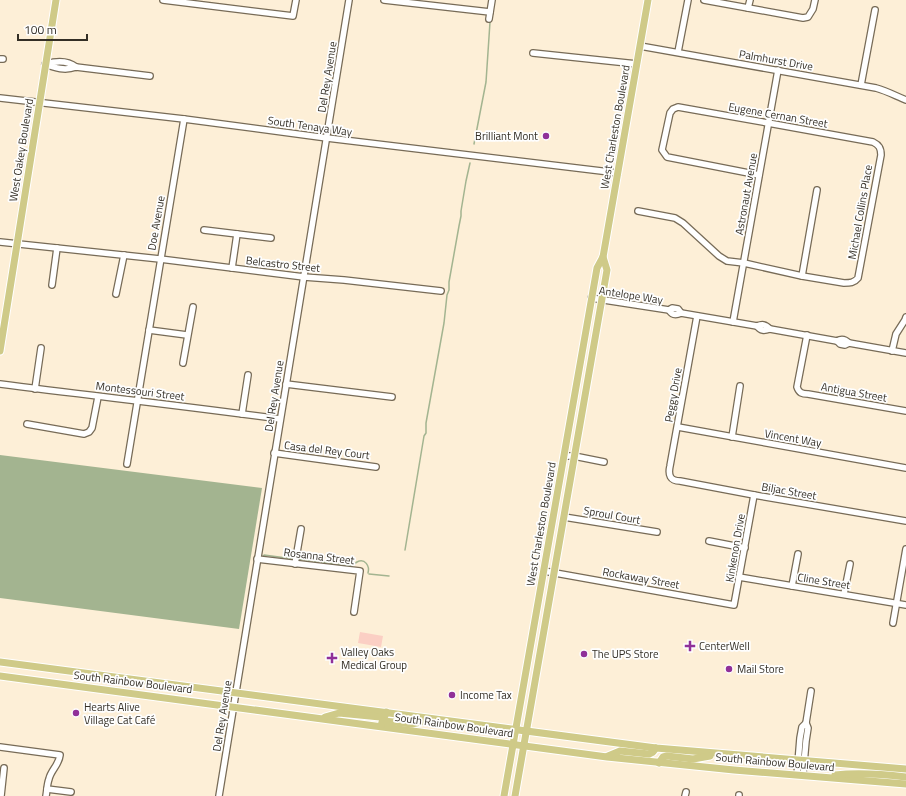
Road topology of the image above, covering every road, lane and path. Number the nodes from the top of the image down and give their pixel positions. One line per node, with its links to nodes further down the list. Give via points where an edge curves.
1 (56, 0): 20 (main road, West Oakey Boulevard)
2 (163, 0): 12 (street)
3 (296, 0): 12 (street, via 293,16)
4 (349, 0): 30 (street, Del Rey Avenue)
5 (384, 0): 15 (street)
6 (492, 0): 15 (street)
7 (648, 0): 17 (main road, West Charleston Boulevard)
8 (688, 0): 19 (street)
9 (704, 0): 13 (street)
10 (750, 0): 13 (street)
11 (815, 0): 13 (street, via 808,17 803,18)
12 (201, 2)
13 (748, 8)
14 (875, 10): 24 (street)
15 (490, 12): 16 (street)
16 (489, 19)
17 (640, 46): 19 (street, Palmhurst Drive); 21 (main road, West Charleston Boulevard)
18 (533, 52): 21 (street)
19 (678, 52): 22 (street, Palmhurst Drive)
20 (45, 64): 23 (street, via 54,68 76,67); 27 (main road, West Oakey Boulevard)
21 (637, 64): 32 (main road, West Charleston Boulevard)
22 (778, 70): 24 (street, Palmhurst Drive); 29 (street, Astronaut Avenue)
23 (150, 76)
24 (861, 85): 26 (street, Palmhurst Drive)
25 (0, 98): 27 (street, South Tenaya Way)
26 (906, 100)
27 (39, 102): 28 (street, South Tenaya Way); 40 (main road, West Oakey Boulevard)
28 (184, 119): 30 (street, South Tenaya Way); 44 (street, Doe Avenue)
29 (768, 123): 31 (street, Eugene Cernan Street); 33 (street, Astronaut Avenue); 33 (street, Eugene Cernan Street, via 678,107 670,113 662,150 667,158)
30 (327, 138): 32 (street, South Tenaya Way); 48 (street, Del Rey Avenue)
31 (878, 145): 47 (street, Michael Collins Place, via 881,154 858,278 855,282 844,283)
32 (618, 172): 43 (main road, West Charleston Boulevard)
33 (759, 175): 45 (street, Astronaut Avenue)
34 (817, 190): 47 (street)
35 (638, 211): 45 (street, via 675,218 727,261)
36 (204, 230): 37 (street)
37 (237, 234): 38 (street); 46 (street)
38 (271, 238)
39 (0, 242): 40 (street, Belcastro Street)
40 (17, 244): 41 (street, Belcastro Street); 62 (main road, West Oakey Boulevard)
41 (57, 248): 42 (street, Belcastro Street); 49 (street)
42 (124, 255): 44 (street, Belcastro Street); 51 (street)
43 (603, 257): 52 (main road, West Charleston Boulevard, via 596,268); 53 (main road, West Charleston Boulevard, via 607,270)
44 (160, 259): 46 (street, Belcastro Street); 58 (street, Doe Avenue)
45 (744, 263): 47 (street); 57 (street, Astronaut Avenue)
46 (232, 268): 48 (street, Belcastro Street)
47 (802, 276)
48 (304, 277): 50 (street, Belcastro Street); 68 (street, Del Rey Avenue)
49 (52, 285)
50 (441, 291)
51 (116, 294)
52 (591, 298): 53 (street, Antelope Way); 81 (main road, West Charleston Boulevard)
53 (602, 300): 55 (street, Antelope Way, via 669,310 678,309 680,313); 82 (main road, West Charleston Boulevard)
54 (193, 307): 59 (street)
55 (697, 316): 57 (street, Antelope Way); 78 (street, Peggy Drive)
56 (906, 316): 63 (street, via 896,334)
57 (733, 322): 60 (street, Antelope Way, via 757,326 765,331 770,329)
58 (149, 330): 59 (street); 73 (street, Doe Avenue)
59 (188, 335): 65 (street)
60 (807, 335): 63 (street, Antelope Way, via 837,340 845,345 849,343); 74 (street, Antigua Street, via 797,387 799,391 803,394)
61 (42, 348): 70 (street)
62 (0, 351)
63 (892, 351): 64 (street, Antelope Way)
64 (906, 353)
65 (183, 363)
66 (248, 375): 75 (street)
67 (0, 384): 70 (street, Montessouri Street)
68 (286, 384): 72 (street); 76 (street, Del Rey Avenue)
69 (740, 386): 79 (street)
70 (35, 389): 71 (street, Montessouri Street)
71 (98, 397): 73 (street, Montessouri Street); 77 (street, via 92,428 84,434)
72 (392, 397)
73 (137, 401): 75 (street, Montessouri Street); 84 (street, Doe Avenue)
74 (906, 412)
75 (242, 414): 76 (street, Montessouri Street)
76 (280, 419): 80 (street, Del Rey Avenue)
77 (27, 424)
78 (678, 427): 79 (street, Vincent Way); 87 (street, Peggy Drive)
79 (732, 437): 86 (street, Vincent Way)
80 (274, 454): 85 (street, Casa del Rey Court); 97 (street, Del Rey Avenue)
81 (564, 456): 82 (street); 100 (main road, West Charleston Boulevard)
82 (574, 456): 83 (street); 89 (main road, West Charleston Boulevard)
83 (604, 462)
84 (127, 464)
85 (376, 467)
86 (906, 468)
87 (670, 477): 88 (street, Biljac Street, via 675,481)
88 (754, 495): 90 (street, Biljac Street); 94 (street, Kinkenon Drive)
89 (564, 517): 92 (street, Sproul Court); 101 (main road, West Charleston Boulevard)
90 (906, 521)
91 (301, 529): 98 (street)
92 (657, 532)
93 (710, 541): 94 (street)
94 (745, 548): 102 (street, Kinkenon Drive)
95 (906, 549): 106 (street)
96 (798, 554): 103 (street)
97 (257, 559): 98 (street, Rosanna Street); 117 (street, Del Rey Avenue)
98 (295, 564): 108 (street, Rosanna Street, via 360,571)
99 (850, 564): 104 (street)
100 (544, 572): 101 (street, Rockaway Street); 123 (main road, West Charleston Boulevard)
101 (554, 573): 105 (street, Rockaway Street); 124 (main road, West Charleston Boulevard)
102 (740, 576): 103 (street, Cline Street); 105 (street, Kinkenon Drive)
103 (792, 586): 104 (street, Cline Street)
104 (844, 594): 106 (street, Cline Street)
105 (734, 604)
106 (896, 604): 107 (street, Cline Street); 109 (street)
107 (906, 606)
108 (354, 612)
109 (893, 623)
110 (0, 662): 111 (main road, South Rainbow Boulevard)
111 (89, 673): 112 (main road, South Rainbow Boulevard); 114 (main road)
112 (100, 675): 115 (main road); 117 (main road, South Rainbow Boulevard)
113 (0, 676): 114 (main road, South Rainbow Boulevard)
114 (87, 687): 115 (main road, South Rainbow Boulevard)
115 (97, 689): 118 (main road, South Rainbow Boulevard)
116 (811, 691): 131 (street, via 806,723 808,728)
117 (236, 693): 118 (street, Del Rey Avenue); 119 (main road, South Rainbow Boulevard)
118 (233, 707): 120 (main road, South Rainbow Boulevard); 144 (street, Del Rey Avenue)
119 (386, 712): 120 (main road, via 385,716 380,717 339,713); 121 (main road, South Rainbow Boulevard)
120 (321, 718): 122 (main road, South Rainbow Boulevard)
121 (435, 719): 122 (main road, via 412,724 384,721); 123 (main road, South Rainbow Boulevard)
122 (381, 726): 125 (main road, South Rainbow Boulevard)
123 (515, 730): 124 (main road, South Rainbow Boulevard); 125 (main road, West Charleston Boulevard)
124 (526, 731): 126 (main road, West Charleston Boulevard); 128 (main road, South Rainbow Boulevard)
125 (513, 745): 126 (main road, South Rainbow Boulevard); 145 (main road, West Charleston Boulevard)
126 (524, 746): 130 (main road, South Rainbow Boulevard); 146 (main road, West Charleston Boulevard)
127 (0, 747): 140 (street, via 60,754)
128 (656, 748): 129 (main road, South Rainbow Boulevard); 130 (main road, via 650,754 620,751)
129 (720, 754): 131 (main road, South Rainbow Boulevard); 132 (main road, via 693,759 667,756 662,757)
130 (606, 757): 132 (main road, South Rainbow Boulevard)
131 (801, 760): 134 (main road, South Rainbow Boulevard); 135 (street)
132 (659, 763): 135 (main road, South Rainbow Boulevard)
133 (4, 768): 138 (street)
134 (906, 769)
135 (800, 775): 136 (main road, South Rainbow Boulevard)
136 (820, 777): 137 (main road, via 850,773); 139 (main road, South Rainbow Boulevard)
137 (906, 777)
138 (1, 783): 142 (street)
139 (906, 784)
140 (47, 789): 141 (street); 143 (street)
141 (71, 792)
142 (0, 796)
143 (46, 796)
144 (219, 796)
145 (504, 796)
146 (515, 796)

